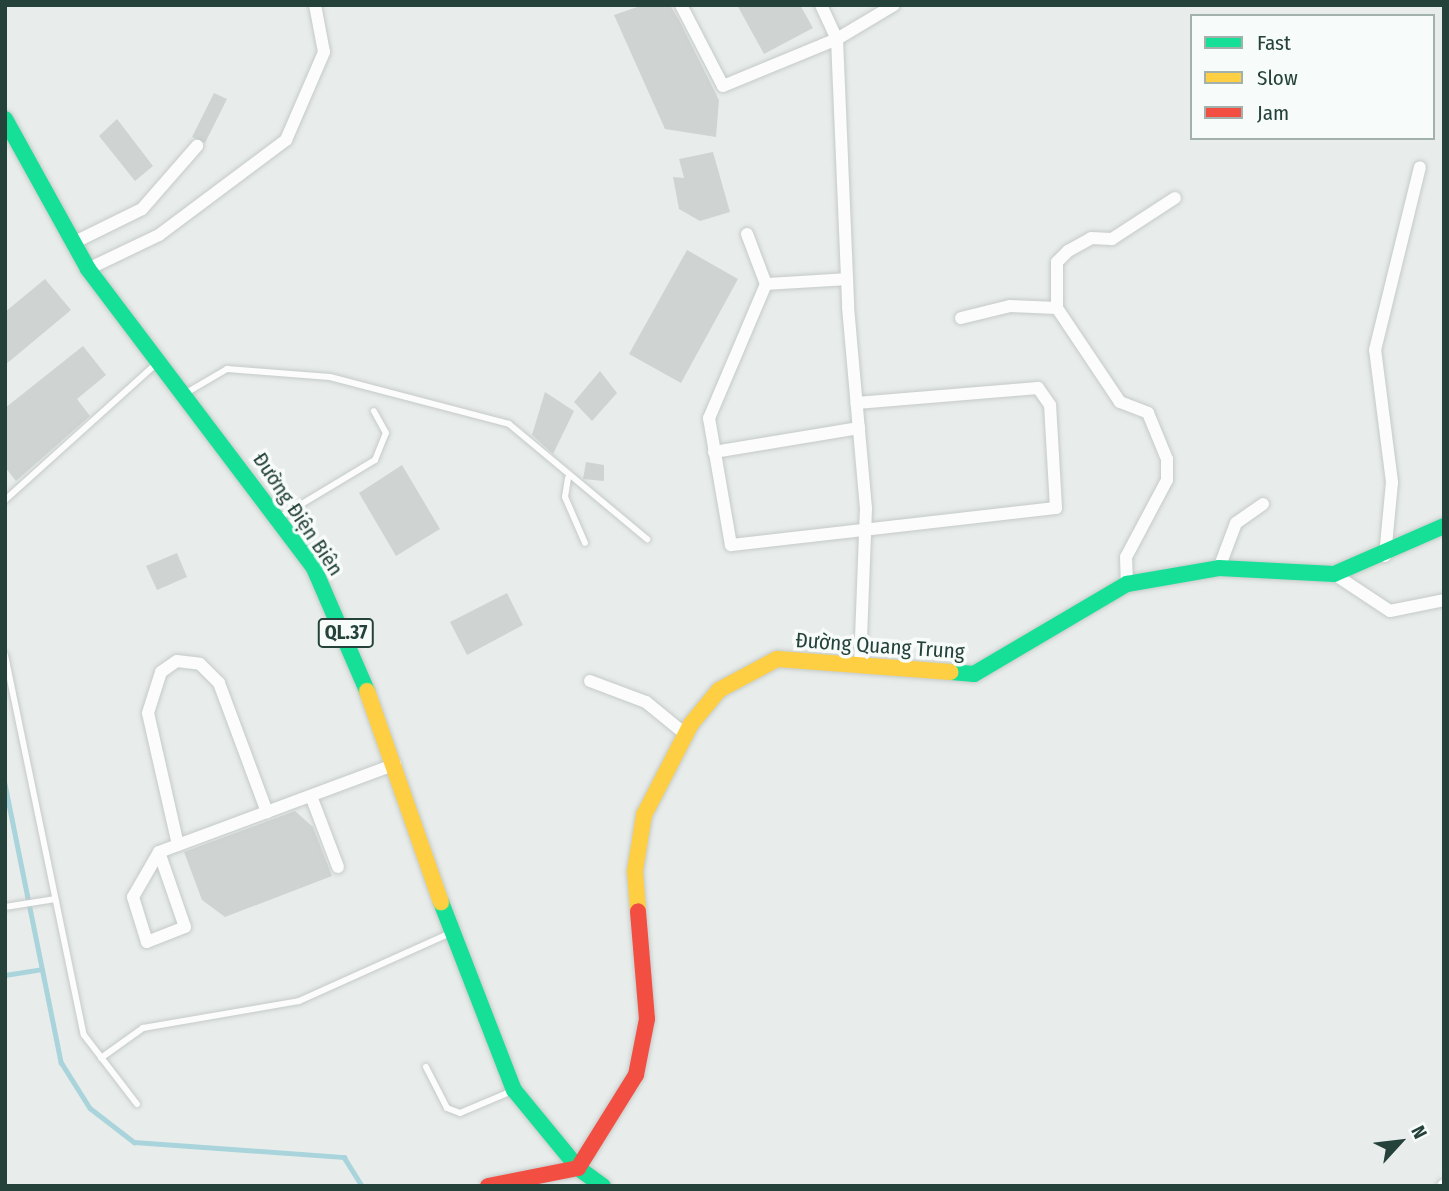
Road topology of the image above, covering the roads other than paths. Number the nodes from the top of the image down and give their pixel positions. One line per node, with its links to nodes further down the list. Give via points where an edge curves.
1 (315, 5): 12 (street, via 324,52 286,140 159,235)
2 (681, 5): 5 (street, via 723,86)
3 (821, 5): 5 (street)
4 (894, 5): 5 (street)
5 (837, 39): 13 (street)
6 (5, 119): 11 (street, Đường Điện Biên / QL.37)
7 (197, 146): 11 (street, via 142,209)
8 (1420, 167): 31 (street, via 1375,350 1392,482)
9 (1175, 198): 15 (street, via 1112,239 1091,238 1068,251 1058,262)
10 (747, 234): 14 (street)
11 (73, 243): 12 (street, Đường Điện Biên / QL.37)
12 (89, 269): 17 (street, Đường Điện Biên / QL.37)
13 (848, 279): 14 (street); 19 (street)
14 (766, 284): 22 (street, via 710,406)
15 (1057, 307): 16 (street, via 1010,306); 34 (street, via 1121,402 1148,413 1167,458 1167,480 1126,557)
16 (961, 318)
17 (159, 361): 18 (street, Đường Điện Biên / QL.37); 24 (lane)
18 (186, 393): 23 (lane, via 227,369 351,379 509,424); 26 (street, Đường Điện Biên / QL.37)
19 (857, 403): 21 (street); 28 (street, via 1038,388 1050,405 1054,455 1053,512)
20 (374, 411): 26 (lane, via 386,432 376,460)
21 (859, 428): 22 (street); 28 (street)
22 (714, 452): 28 (street, via 731,545)
23 (568, 478): 29 (lane); 30 (lane, via 565,497)
24 (5, 500)
25 (1263, 504): 32 (street, via 1236,523)
26 (278, 518): 40 (street, Đường Điện Biên / QL.37, via 313,566 348,637)
27 (1444, 526): 31 (street, Đường Quang Trung)
28 (866, 530): 37 (street)
29 (647, 540)
30 (585, 543)
31 (1385, 556): 33 (street, Đường Quang Trung)
32 (1219, 568): 33 (street, Đường Quang Trung); 34 (street, Đường Quang Trung)
33 (1334, 574): 35 (street, via 1390,611)
34 (1126, 584): 37 (street, Đường Quang Trung, via 974,674)
35 (1444, 600)
36 (5, 655): 46 (lane)
37 (860, 666): 39 (street, Đường Quang Trung, via 776,659 754,667 719,690)
38 (590, 681): 39 (street, via 646,702)
39 (685, 734): 53 (street, Đường Quang Trung, via 644,815 635,871 647,980 645,1052)
40 (395, 764): 41 (street); 48 (street, Đường Điện Biên / QL.37)
41 (311, 796): 42 (street); 45 (street)
42 (267, 812): 43 (street); 43 (street, via 219,683 200,664 177,661 161,672 148,713)
43 (178, 845): 44 (street)
44 (159, 852): 44 (street, via 185,927 147,942 134,897)
45 (338, 867)
46 (52, 900): 47 (lane); 49 (lane, via 84,1035)
47 (9, 906)
48 (453, 932): 49 (lane, via 299,1001 143,1028); 51 (street, Đường Điện Biên / QL.37)
49 (101, 1058): 52 (lane)
50 (426, 1067): 51 (lane, via 447,1108 460,1113)
51 (514, 1090): 53 (street, Đường Điện Biên / QL.37)
52 (137, 1104)
53 (578, 1168): 54 (street); 55 (street, Đường Điện Biên / QL.37)
54 (488, 1186)
55 (603, 1186)

